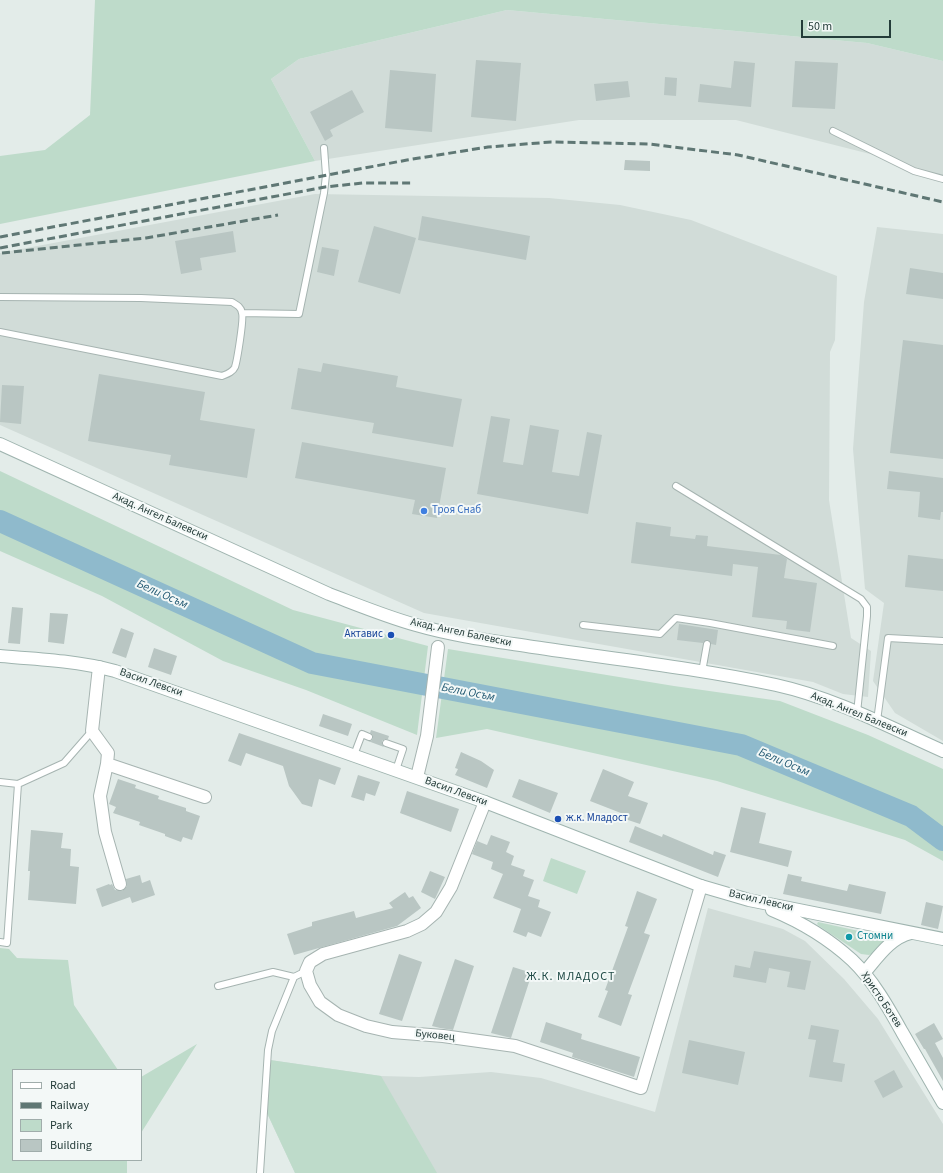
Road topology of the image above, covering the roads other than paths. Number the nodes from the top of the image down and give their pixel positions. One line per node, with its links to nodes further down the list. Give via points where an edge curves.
1 (833, 131): 3 (lane, via 914,171)
2 (324, 148): 5 (lane, via 324,193 299,314)
3 (943, 179)
4 (0, 297): 5 (lane, via 232,302)
5 (242, 313): 6 (lane, via 243,322 235,367 230,373 222,376)
6 (0, 332)
7 (1, 447): 16 (street, Акад. Ангел Балевски, via 329,594 417,625 476,638)
8 (676, 486): 17 (lane, via 861,599 866,607 867,616)
9 (583, 625): 12 (lane, via 660,634 676,618)
10 (943, 641): 18 (lane, via 888,638)
11 (707, 644): 16 (lane)
12 (833, 646)
13 (438, 648): 26 (street, via 427,736)
14 (0, 656): 15 (street, Васил Левски, via 48,659)
15 (99, 667): 19 (street); 23 (street, Васил Левски)
16 (702, 672): 17 (street, Акад. Ангел Балевски, via 777,685 818,696)
17 (857, 713): 18 (street, Акад. Ангел Балевски)
18 (877, 721): 22 (street, Акад. Ангел Балевски)
19 (92, 731): 24 (street, via 108,753); 28 (lane, via 64,763)
20 (369, 737): 23 (lane, via 362,734)
21 (386, 743): 25 (lane, via 403,749)
22 (943, 751)
23 (354, 755): 25 (street, Васил Левски)
24 (107, 764): 29 (street); 31 (street, via 100,796 105,832)
25 (396, 770): 26 (street, Васил Левски)
26 (417, 778): 30 (street, Васил Левски)
27 (0, 782): 28 (lane)
28 (18, 784): 36 (lane, via 7,943)
29 (205, 797)
30 (485, 802): 32 (street, Васил Левски); 37 (street, via 451,887 436,912 422,924 407,931 323,954 310,962)
31 (120, 884)
32 (701, 886): 33 (street, Васил Левски); 37 (street, Буковец, via 641,1088 515,1046 392,1032 366,1026 338,1015 320,1002 310,985)
33 (749, 900): 34 (street, Васил Левски); 38 (street, Христо Ботев, via 812,930)
34 (911, 933): 35 (street, Васил Левски); 38 (street, via 894,940)
35 (943, 939)
36 (0, 942)
37 (306, 971): 39 (lane)
38 (864, 972): 41 (street, Христо Ботев, via 894,1017)
39 (294, 977): 40 (lane, via 273,972); 42 (lane, via 272,1031 268,1050)
40 (218, 986)
41 (943, 1103)
42 (260, 1173)

